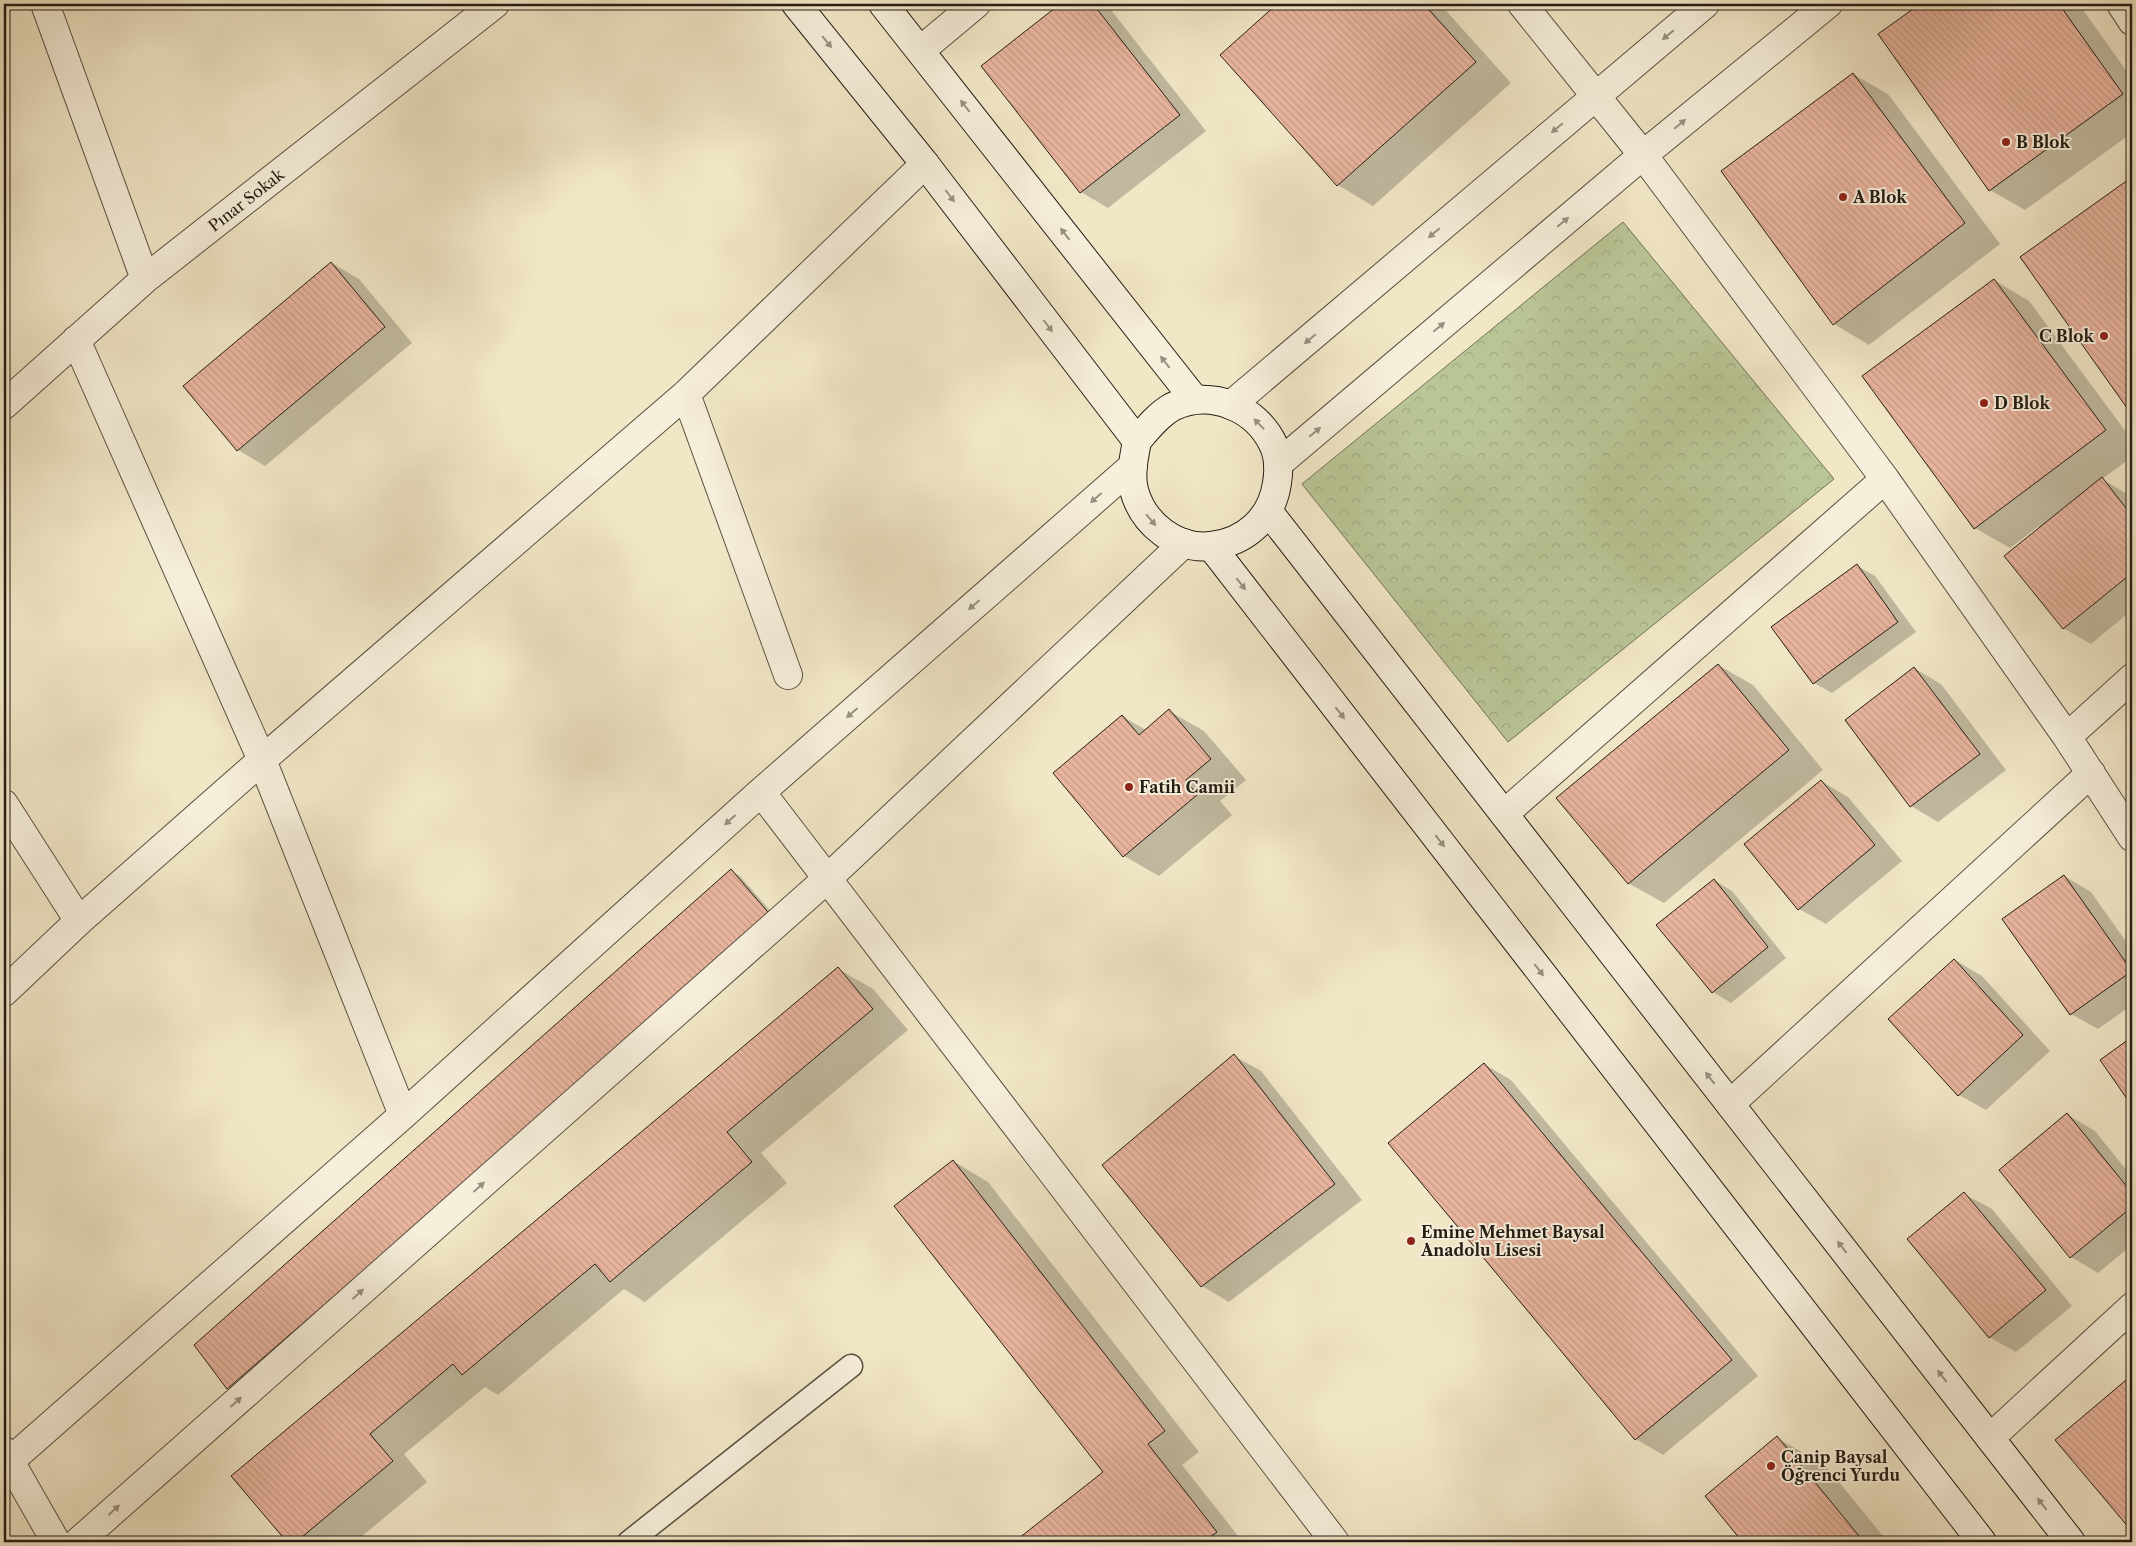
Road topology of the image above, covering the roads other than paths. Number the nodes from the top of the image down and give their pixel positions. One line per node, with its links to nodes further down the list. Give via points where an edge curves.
1 (45, 4): 15 (street)
2 (495, 4): 15 (street, Pınar Sokak)
3 (796, 4): 14 (street, one-way to 14)
4 (883, 4): 11 (street)
5 (976, 4): 11 (street)
6 (1522, 4): 12 (street)
7 (1705, 4): 12 (street, one-way to 12)
8 (1828, 4): 13 (street, one-way to 8)
9 (2121, 4): 10 (street)
10 (2132, 21)
11 (920, 50): 18 (street, one-way to 11)
12 (1595, 97): 13 (street); 20 (street, one-way to 20)
13 (1643, 154): 22 (street, one-way to 13); 23 (street)
14 (925, 164): 17 (street); 21 (street, one-way to 21)
15 (145, 278): 16 (street, Pınar Sokak)
16 (76, 340): 19 (street, Pınar Sokak); 30 (street)
17 (686, 394): 27 (street); 30 (street)
18 (1195, 400): 20 (street, via 1220,400); 21 (street, via 1172,408 1152,423)
19 (4, 405)
20 (1231, 405): 22 (street, one-way to 20, via 1274,447 1262,426)
21 (1134, 454): 25 (street, one-way to 25, via 1134,490 1144,512 1159,530); 32 (street, one-way to 32)
22 (1278, 464): 24 (street, via 1275,496)
23 (1884, 480): 29 (street); 34 (street)
24 (1268, 510): 26 (street, via 1248,533 1226,544); 34 (street)
25 (1184, 543): 26 (street); 36 (street)
26 (1211, 546): 49 (street, one-way to 49)
27 (788, 674)
28 (2132, 678): 29 (street)
29 (2067, 737): 31 (street)
30 (262, 760): 37 (street); 40 (street)
31 (2091, 773): 35 (street); 39 (street)
32 (761, 792): 36 (street); 40 (street, one-way to 40)
33 (4, 804): 37 (street)
34 (1504, 814): 39 (street, one-way to 34)
35 (2132, 837)
36 (828, 878): 46 (street, one-way to 36); 48 (street)
37 (79, 921): 38 (street)
38 (4, 992)
39 (1730, 1104): 43 (street, one-way to 39)
40 (403, 1115): 44 (street)
41 (2132, 1307): 43 (street)
42 (851, 1366): 47 (lane)
43 (1990, 1438): 50 (street, one-way to 43)
44 (7, 1456): 45 (street)
45 (56, 1542)
46 (78, 1542)
47 (629, 1542)
48 (1335, 1542)
49 (1982, 1542)
50 (2072, 1542)

